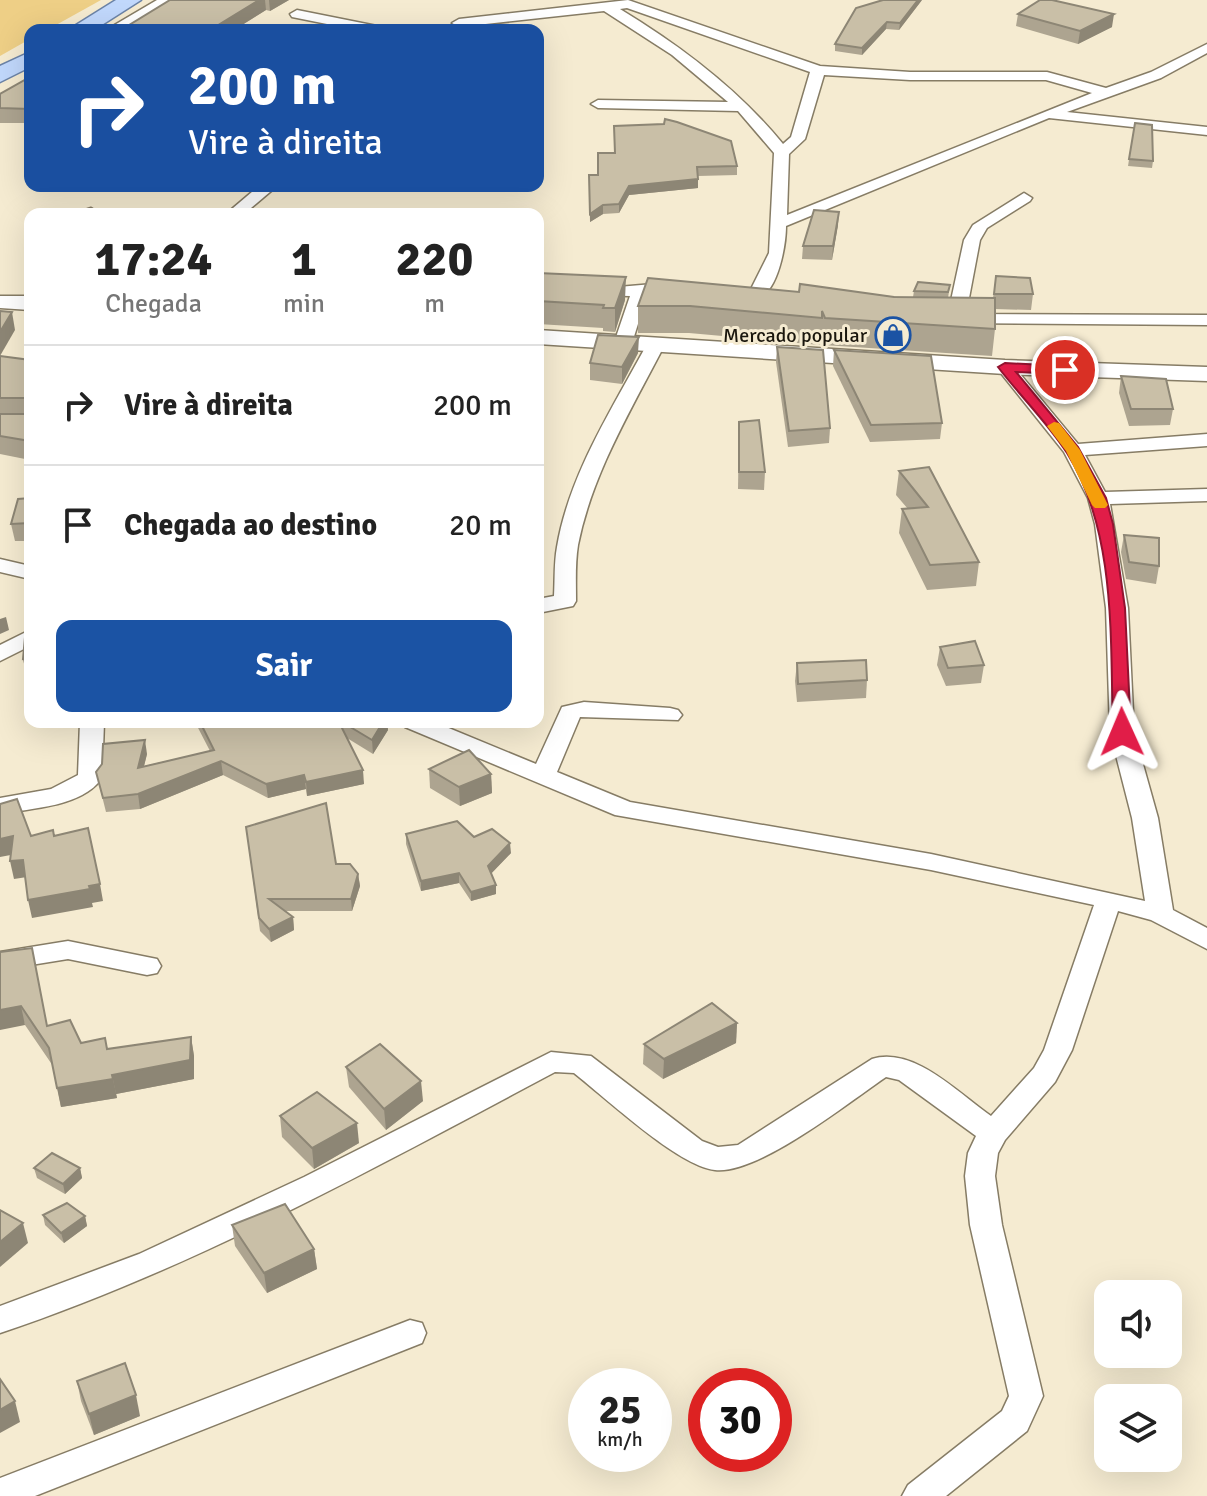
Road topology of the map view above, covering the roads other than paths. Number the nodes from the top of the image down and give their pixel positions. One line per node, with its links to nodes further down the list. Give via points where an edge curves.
1 (131, 0): 8 (main road)
2 (166, 0): 9 (street)
3 (657, 0): 5 (street)
4 (600, 3): 5 (street); 12 (street); 19 (street, via 699,69)
5 (628, 4): 15 (street)
6 (479, 8): 11 (street)
7 (297, 14): 10 (street)
8 (89, 24)
9 (124, 24)
10 (347, 24)
11 (457, 24)
12 (467, 24)
13 (1207, 48): 17 (street, via 1156,75)
14 (24, 61): 16 (main road)
15 (818, 70): 17 (street, via 1047,76); 22 (street, via 798,139)
16 (0, 75)
17 (1105, 92): 20 (street)
18 (598, 104): 19 (street)
19 (743, 107): 22 (street)
20 (1046, 114): 21 (street); 26 (street)
21 (1207, 131)
22 (782, 153): 26 (street)
23 (262, 192): 25 (street)
24 (1024, 198): 33 (street, via 981,225 948,318)
25 (242, 208)
26 (778, 224): 29 (street, via 777,253 765,295)
27 (697, 286): 30 (street)
28 (544, 289): 30 (street)
29 (736, 289)
30 (640, 291): 35 (street)
31 (0, 302): 32 (street)
32 (24, 302)
33 (1207, 320)
34 (544, 337): 35 (street)
35 (623, 343): 36 (street)
36 (655, 346): 37 (street); 45 (street, via 599,452 576,513 567,548 565,601)
37 (1005, 367): 38 (street); 40 (street)
38 (1207, 374)
39 (1207, 440): 40 (street)
40 (1073, 450): 42 (street)
41 (1207, 495): 42 (street)
42 (1098, 498): 54 (street, via 1117,608 1122,732 1145,818)
43 (0, 565): 44 (street)
44 (24, 571)
45 (544, 605)
46 (24, 640): 47 (street)
47 (0, 654)
48 (670, 715): 51 (street, via 570,712)
49 (92, 728): 52 (street, via 90,778 82,785)
50 (427, 728): 51 (street)
51 (543, 776): 53 (street, via 624,809 931,862)
52 (0, 806)
53 (1109, 900): 54 (street); 58 (street, via 1058,1050 1045,1075)
54 (1160, 914): 55 (street)
55 (1207, 940)
56 (0, 961): 57 (street, via 68,950)
57 (147, 966)
58 (993, 1133): 59 (street, via 907,1071 882,1066 745,1155 716,1159 691,1149 581,1063 551,1062 315,1185 164,1256); 62 (street, via 980,1176 986,1225 1026,1396 1015,1421)
59 (0, 1320)
60 (410, 1333): 61 (street)
61 (0, 1494)
62 (920, 1496)

